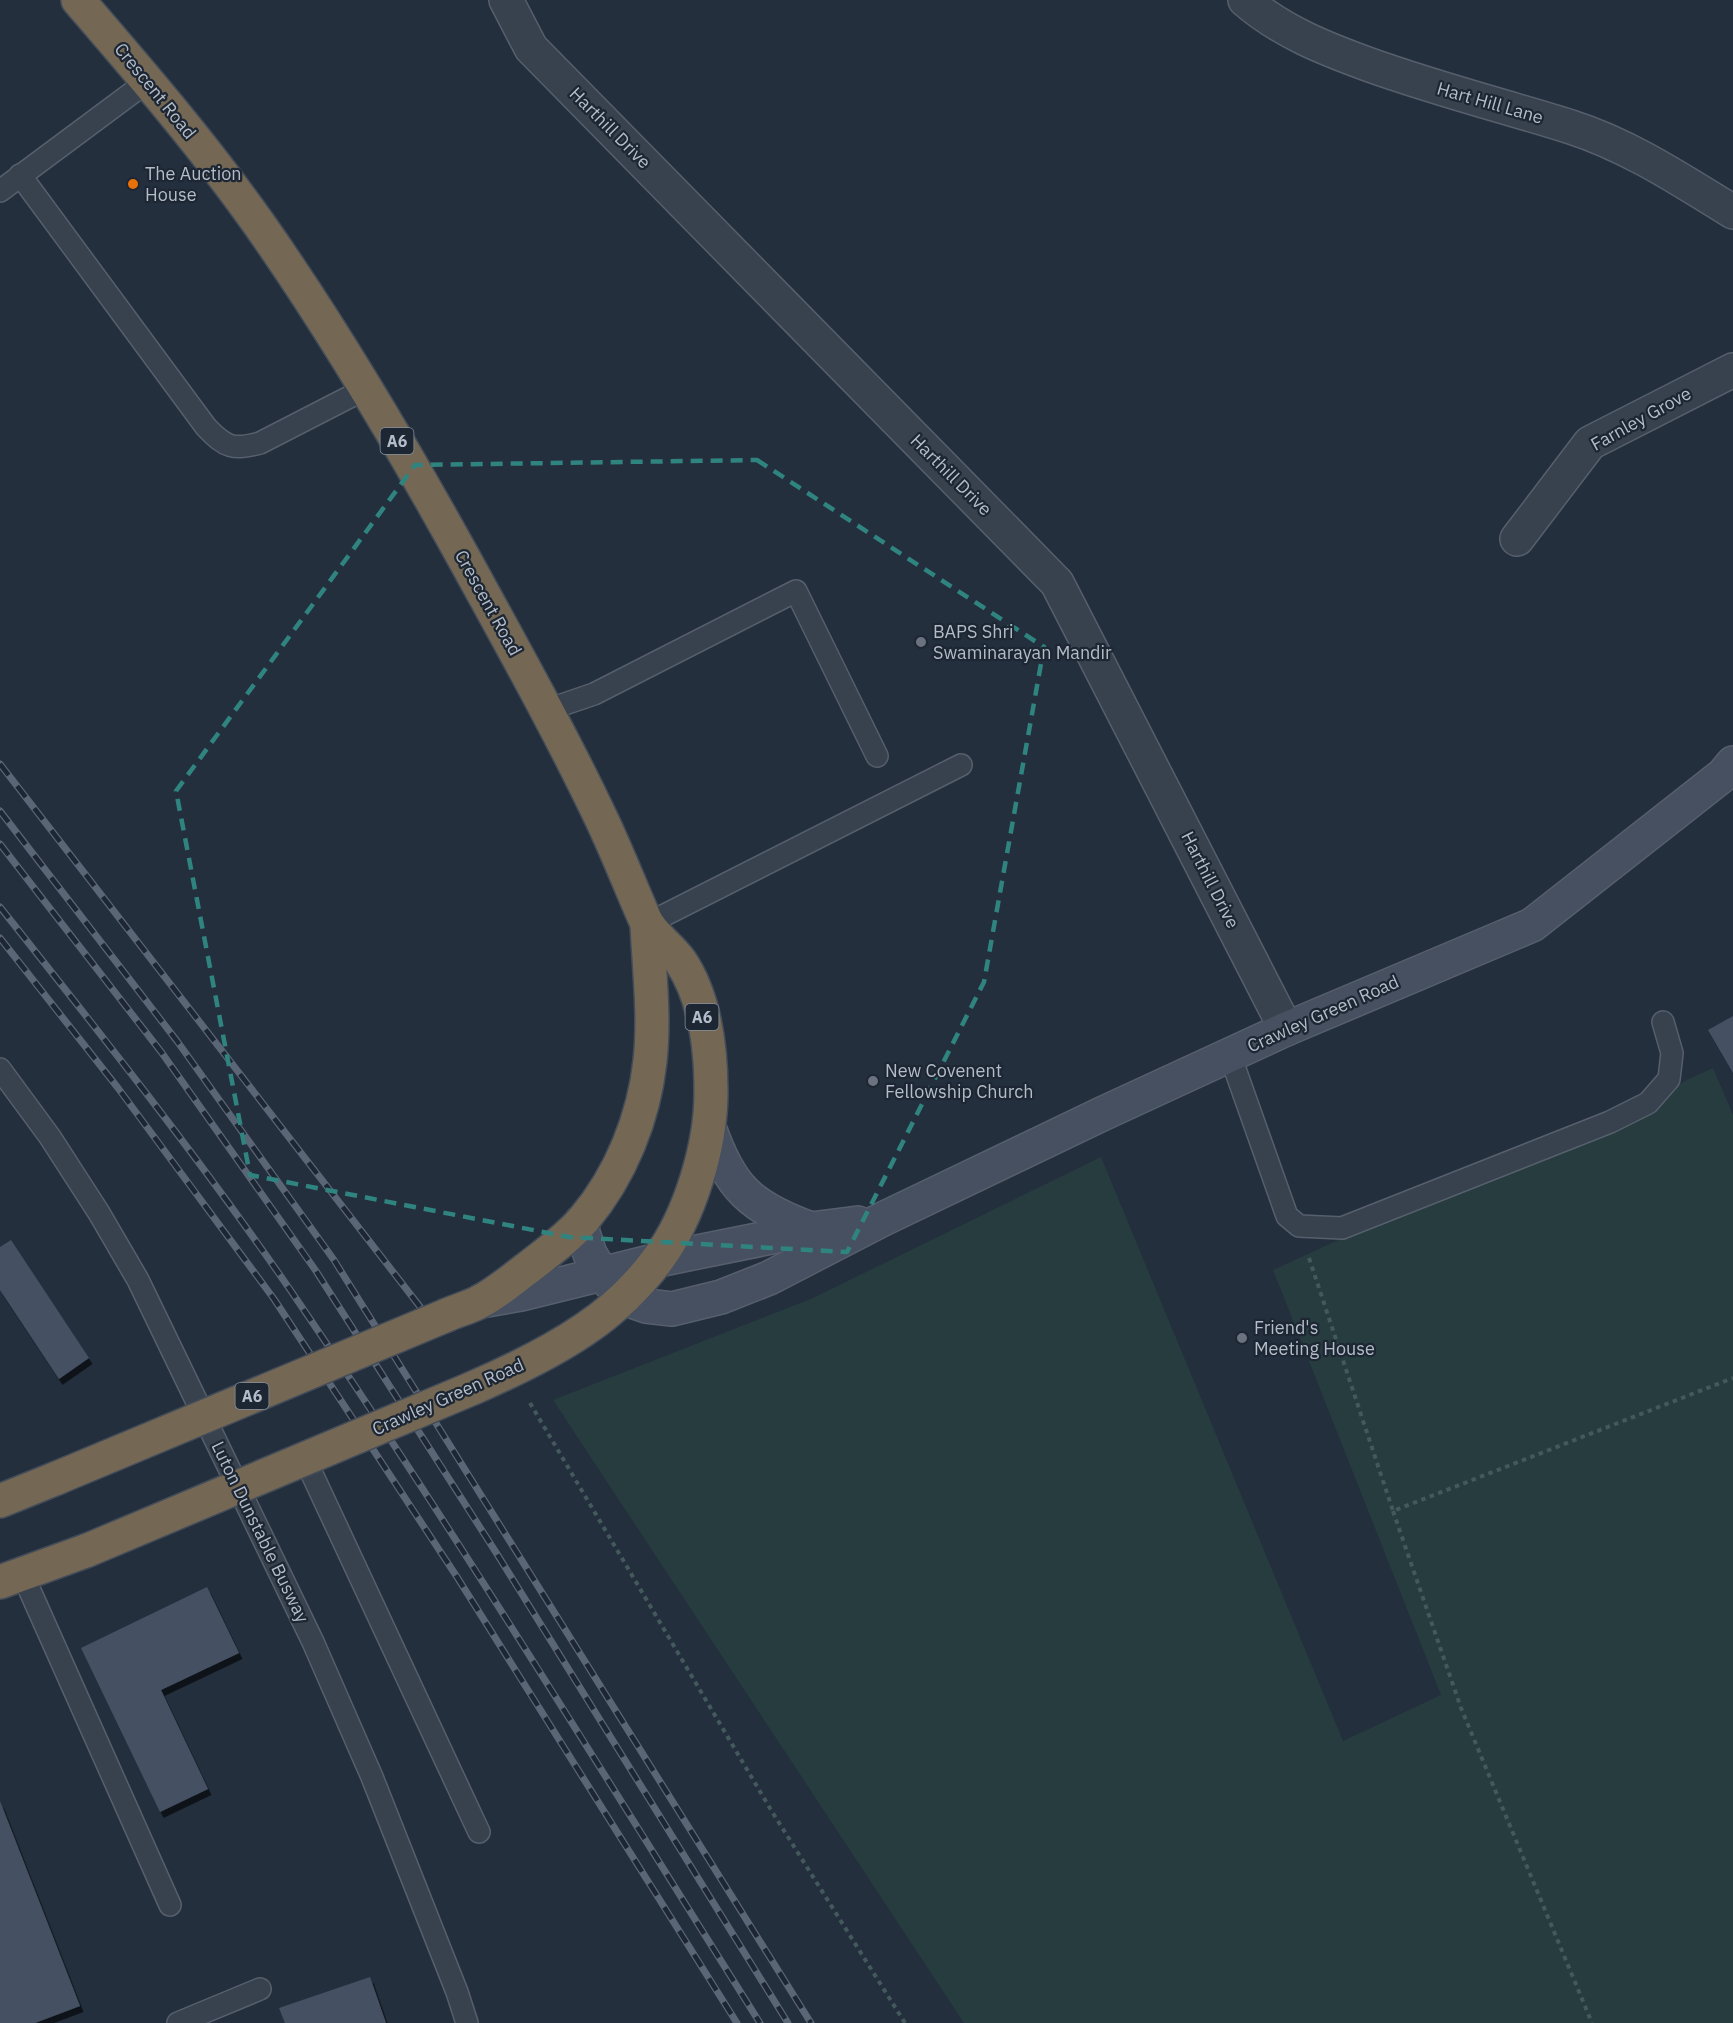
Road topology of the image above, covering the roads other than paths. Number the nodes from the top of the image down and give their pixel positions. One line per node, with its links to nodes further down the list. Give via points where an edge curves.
1 (78, 0): 4 (highway, Crescent Road / A6)
2 (506, 0): 17 (street, Harthill Drive, via 531,48 1057,583)
3 (1245, 0): 7 (street, Hart Hill Lane, via 1286,30 1324,48 1607,140 1652,162)
4 (148, 81): 5 (lane); 9 (highway, Crescent Road / A6, via 258,223)
5 (20, 176): 6 (lane); 9 (lane, via 206,427 227,446 260,443)
6 (0, 190)
7 (1733, 212)
8 (1733, 370): 10 (street, Farnley Grove, via 1590,443)
9 (367, 388): 11 (highway, Crescent Road / A6)
10 (1517, 539)
11 (547, 710): 12 (lane, via 594,694 796,591); 15 (highway, Crescent Road / A6, via 602,820)
12 (878, 756)
13 (1733, 763): 17 (street, Crawley Green Road, via 1723,776 1532,925)
14 (961, 765): 15 (lane)
15 (647, 924): 20 (highway, Crescent Road / A6, via 680,960 693,986 710,1062); 22 (highway, A6, via 652,1016 646,1087 627,1149)
16 (1663, 1022): 18 (lane, via 1672,1053 1669,1079 1648,1103 1610,1122 1342,1228 1299,1226 1287,1216)
17 (1286, 1029): 18 (street, Crawley Green Road)
18 (1230, 1055): 21 (street, Crawley Green Road)
19 (0, 1069): 35 (lane, Luton Dunstable Busway, via 50,1137 138,1280 323,1663 398,1840)
20 (709, 1127): 23 (street, Crescent Road, via 719,1157 748,1196 763,1209); 24 (highway, A6, via 687,1207)
21 (883, 1219): 23 (street, Crawley Green Road); 26 (street, Crawley Green Road, via 769,1278 721,1297 672,1309)
22 (582, 1221): 25 (street, via 590,1254); 27 (highway, A6, via 547,1253)
23 (810, 1229): 24 (street, Crawley Green Road)
24 (658, 1260): 25 (street, Crawley Green Road); 26 (highway, A6)
25 (602, 1274): 26 (street); 27 (street, Crawley Green Road)
26 (623, 1298): 28 (highway, Crawley Green Road / A6, bridge, via 589,1327 553,1350)
27 (481, 1301): 29 (highway, Crawley Green Road / A6, bridge)
28 (305, 1458): 30 (highway, Crawley Green Road / A6, bridge, via 88,1550); 31 (lane)
29 (0, 1501)
30 (11, 1577): 32 (lane)
31 (479, 1832)
32 (170, 1905)
33 (260, 1989): 34 (lane)
34 (178, 2023)
35 (467, 2023)

